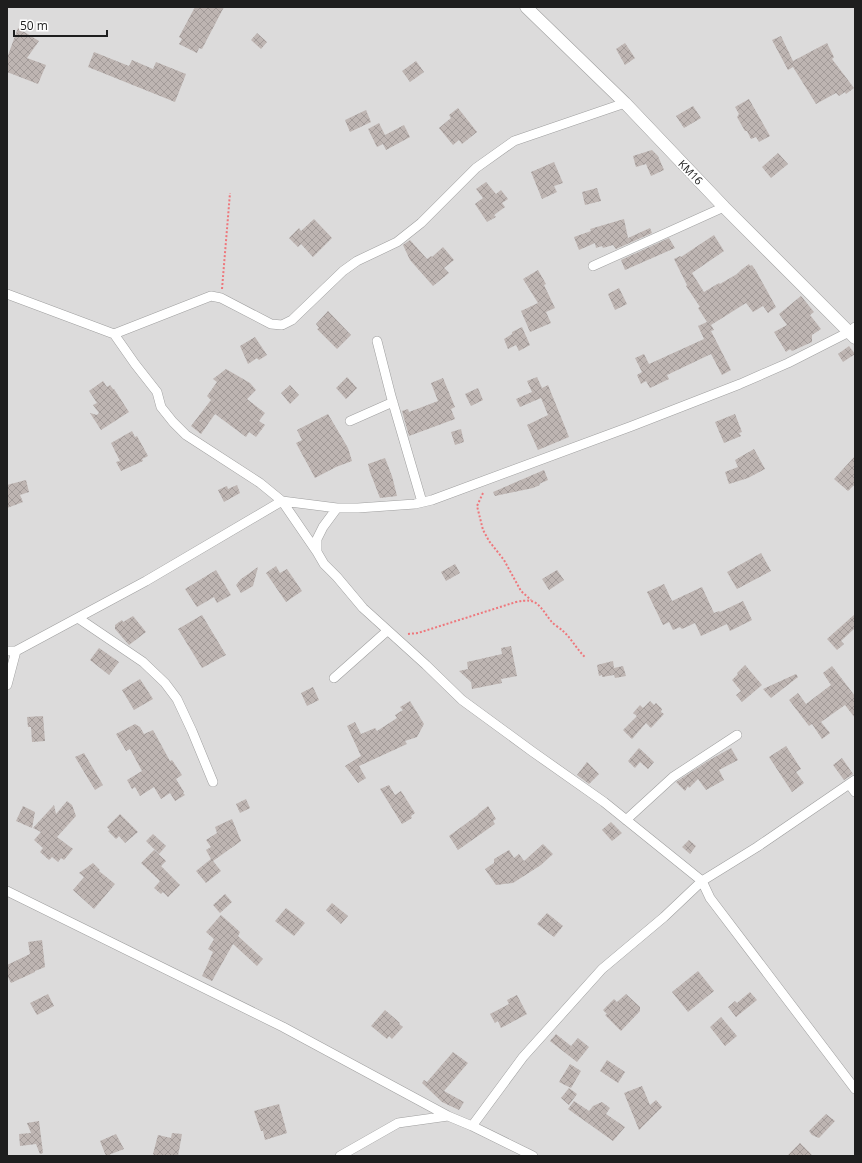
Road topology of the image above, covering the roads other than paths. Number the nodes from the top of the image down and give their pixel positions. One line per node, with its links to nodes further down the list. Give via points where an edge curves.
1 (526, 7): 2 (street, KM16)
2 (625, 103): 3 (street, KM16); 7 (street, via 514,141 476,168 421,223 397,242 357,261 343,271 292,320 282,325 271,324 221,298 211,296)
3 (724, 207): 4 (street); 6 (street, KM16)
4 (593, 266)
5 (7, 294): 7 (street)
6 (853, 332): 12 (street, via 740,384)
7 (114, 334): 11 (street, via 157,392 161,407 186,435 260,483)
8 (377, 341): 9 (street)
9 (393, 402): 10 (street); 12 (street)
10 (350, 421)
11 (282, 501): 13 (street); 14 (street); 15 (street)
12 (422, 502): 13 (street, via 380,507)
13 (337, 508): 14 (street, via 316,539)
14 (316, 552): 16 (street, via 363,608)
15 (78, 618): 17 (street); 21 (street, via 143,662 165,683 177,699)
16 (390, 633): 18 (street); 24 (street, via 462,700)
17 (12, 651): 19 (street)
18 (334, 678)
19 (7, 685)
20 (737, 735): 24 (street, via 673,777)
21 (213, 782)
22 (852, 782): 23 (street); 25 (street)
23 (855, 792)
24 (626, 820): 25 (street)
25 (702, 881): 27 (street, via 710,898); 29 (street, via 602,969 523,1057)
26 (7, 891): 28 (street, via 283,1027)
27 (855, 1090)
28 (448, 1116): 29 (street); 30 (street, via 398,1123)
29 (472, 1126): 31 (street)
30 (340, 1156)
31 (533, 1156)

